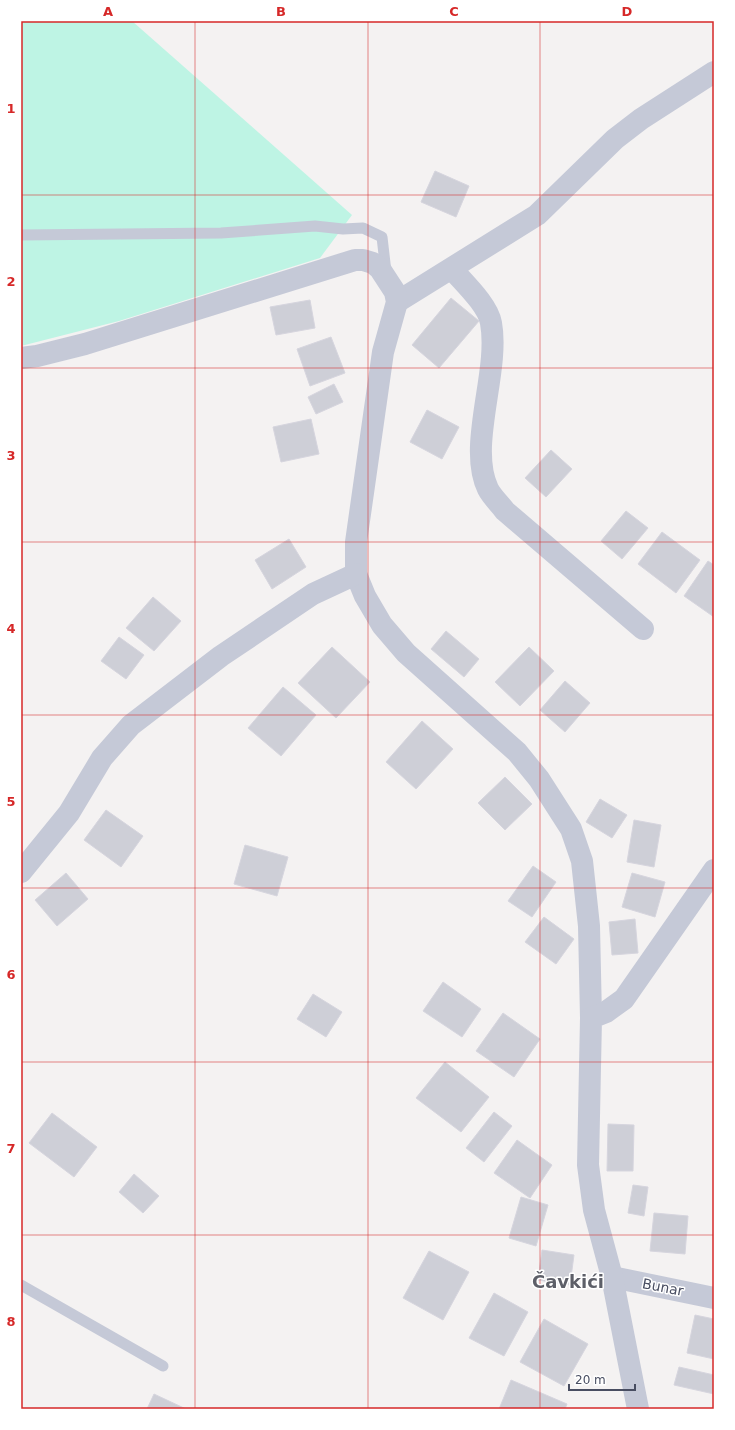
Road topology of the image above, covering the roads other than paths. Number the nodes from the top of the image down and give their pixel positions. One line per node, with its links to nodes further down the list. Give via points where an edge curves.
1 (714, 72): 3 (street, via 615,138 537,215)
2 (21, 235): 4 (lane, via 221,234 315,226 364,228 382,237)
3 (452, 269): 5 (street); 8 (street, via 479,301 491,322 492,357 481,467 488,490 506,510)
4 (387, 278): 5 (street); 6 (street, via 373,263 355,260 86,344)
5 (397, 302): 7 (street, via 383,352 356,542)
6 (21, 358)
7 (356, 574): 10 (street, via 313,594 221,656 131,725 102,758 69,813); 11 (street, via 382,625 406,653 517,752 539,779 571,829 582,862 589,926)
8 (643, 629)
9 (714, 870): 11 (street, via 624,999 606,1012)
10 (21, 872)
11 (591, 1018): 12 (street, via 588,1165 594,1210)
12 (612, 1277): 14 (street, Bunar); 16 (street)
13 (21, 1285): 15 (lane)
14 (714, 1298)
15 (163, 1366)
16 (638, 1409)

